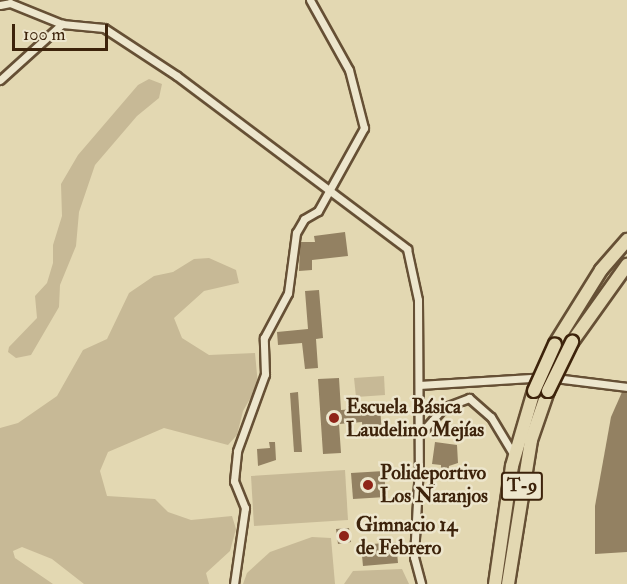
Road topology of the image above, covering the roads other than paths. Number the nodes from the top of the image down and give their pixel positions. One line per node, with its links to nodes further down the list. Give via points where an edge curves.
1 (309, 0): 5 (street, via 349,70 364,128)
2 (0, 5): 3 (street, via 10,3)
3 (62, 24): 4 (street); 5 (street, via 104,28 177,76)
4 (0, 80)
5 (331, 189): 8 (street, via 407,249 418,300); 12 (street, via 318,211 304,219 296,233 288,293 264,338 265,374 237,451 234,481 245,508)
6 (627, 240): 11 (highway, T-9, bridge, via 601,270 555,344 534,391)
7 (627, 265): 15 (highway, T-9, bridge, via 572,342 548,391 531,440)
8 (419, 385): 9 (street, via 547,377); 10 (street)
9 (627, 387)
10 (419, 435): 11 (street, T-9, via 443,408 469,398 491,417); 13 (street, via 414,557)
11 (515, 457): 14 (highway, T-9)
12 (234, 584)
13 (421, 584)
14 (495, 584)
15 (508, 584)

